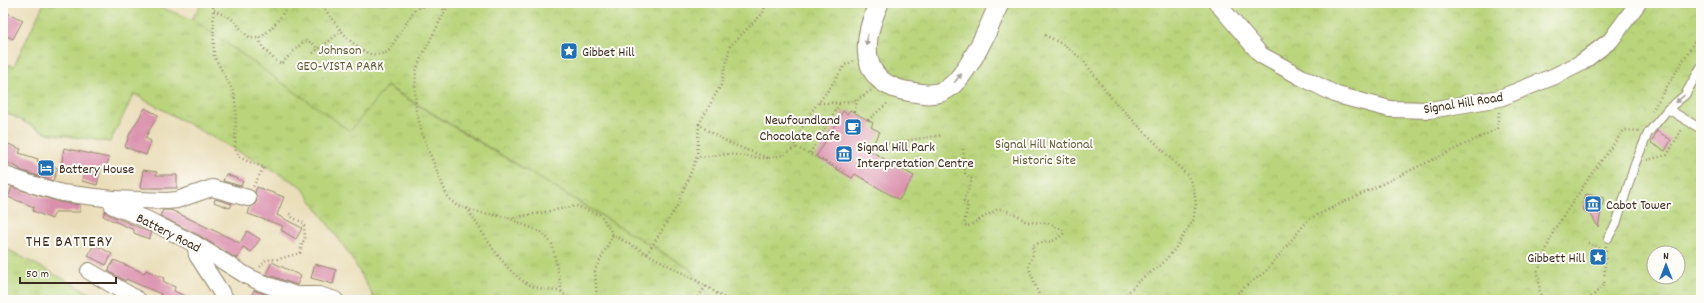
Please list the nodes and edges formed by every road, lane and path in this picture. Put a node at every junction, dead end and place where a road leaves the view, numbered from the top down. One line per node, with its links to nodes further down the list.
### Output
1 (213, 3): 13 (path)
2 (290, 3): 18 (path)
3 (320, 3): 16 (path)
4 (416, 3): 12 (path)
5 (438, 3): 14 (path)
6 (452, 3): 14 (path)
7 (766, 3): 34 (path)
8 (879, 3): 21 (street, one-way to 21)
9 (999, 3): 24 (street, one-way to 9)
10 (1217, 3): 25 (street, Signal Hill Road)
11 (1638, 3): 25 (street, Signal Hill Road)
12 (429, 4): 16 (path)
13 (213, 10): 18 (path); 47 (path)
14 (445, 11): 49 (path)
15 (1701, 30): 31 (path)
16 (342, 31): 19 (path)
17 (1045, 36): 70 (path)
18 (260, 38): 19 (path)
19 (318, 50): 20 (path)
20 (313, 54)
21 (870, 66): 23 (street); 27 (path)
22 (1701, 66): 29 (lane, one-way to 29)
23 (885, 82): 24 (street); 26 (path)
24 (903, 91): 32 (path)
25 (1500, 98): 71 (path)
26 (858, 99): 28 (path); 30 (path)
27 (818, 103): 28 (path); 39 (path)
28 (840, 103): 41 (path)
29 (1668, 109): 33 (lane); 44 (lane)
30 (854, 112)
31 (1649, 117)
32 (868, 120)
33 (1688, 120): 35 (lane); 44 (path)
34 (699, 124): 42 (path); 43 (path)
35 (1701, 129)
36 (1642, 131): 72 (path)
37 (943, 135): 38 (path)
38 (872, 146)
39 (796, 147): 41 (path); 43 (path)
40 (963, 149): 69 (path)
41 (810, 153): 45 (path)
42 (697, 157): 43 (path); 57 (path)
43 (769, 158)
44 (1635, 164): 53 (lane)
45 (844, 171)
46 (3, 174): 48 (street)
47 (248, 198): 48 (street)
48 (113, 199): 55 (street, Battery Road)
49 (467, 208): 51 (path); 61 (path)
50 (289, 213): 59 (path)
51 (504, 216): 52 (path); 61 (path)
52 (613, 235): 57 (path); 66 (path)
53 (1608, 238): 56 (path)
54 (1588, 243): 56 (path)
55 (195, 244): 59 (street, Battery Road); 63 (street)
56 (1604, 250): 73 (path)
57 (647, 254): 60 (path)
58 (90, 271): 62 (street)
59 (256, 280): 64 (street, Battery Road)
60 (706, 286): 67 (path); 68 (path)
61 (562, 292): 65 (path)
62 (138, 300)
63 (226, 300)
64 (335, 300)
65 (569, 300)
66 (597, 300)
67 (696, 300)
68 (727, 300)
69 (1041, 300)
70 (1121, 300)
71 (1228, 300)
72 (1547, 300)
73 (1588, 300)

